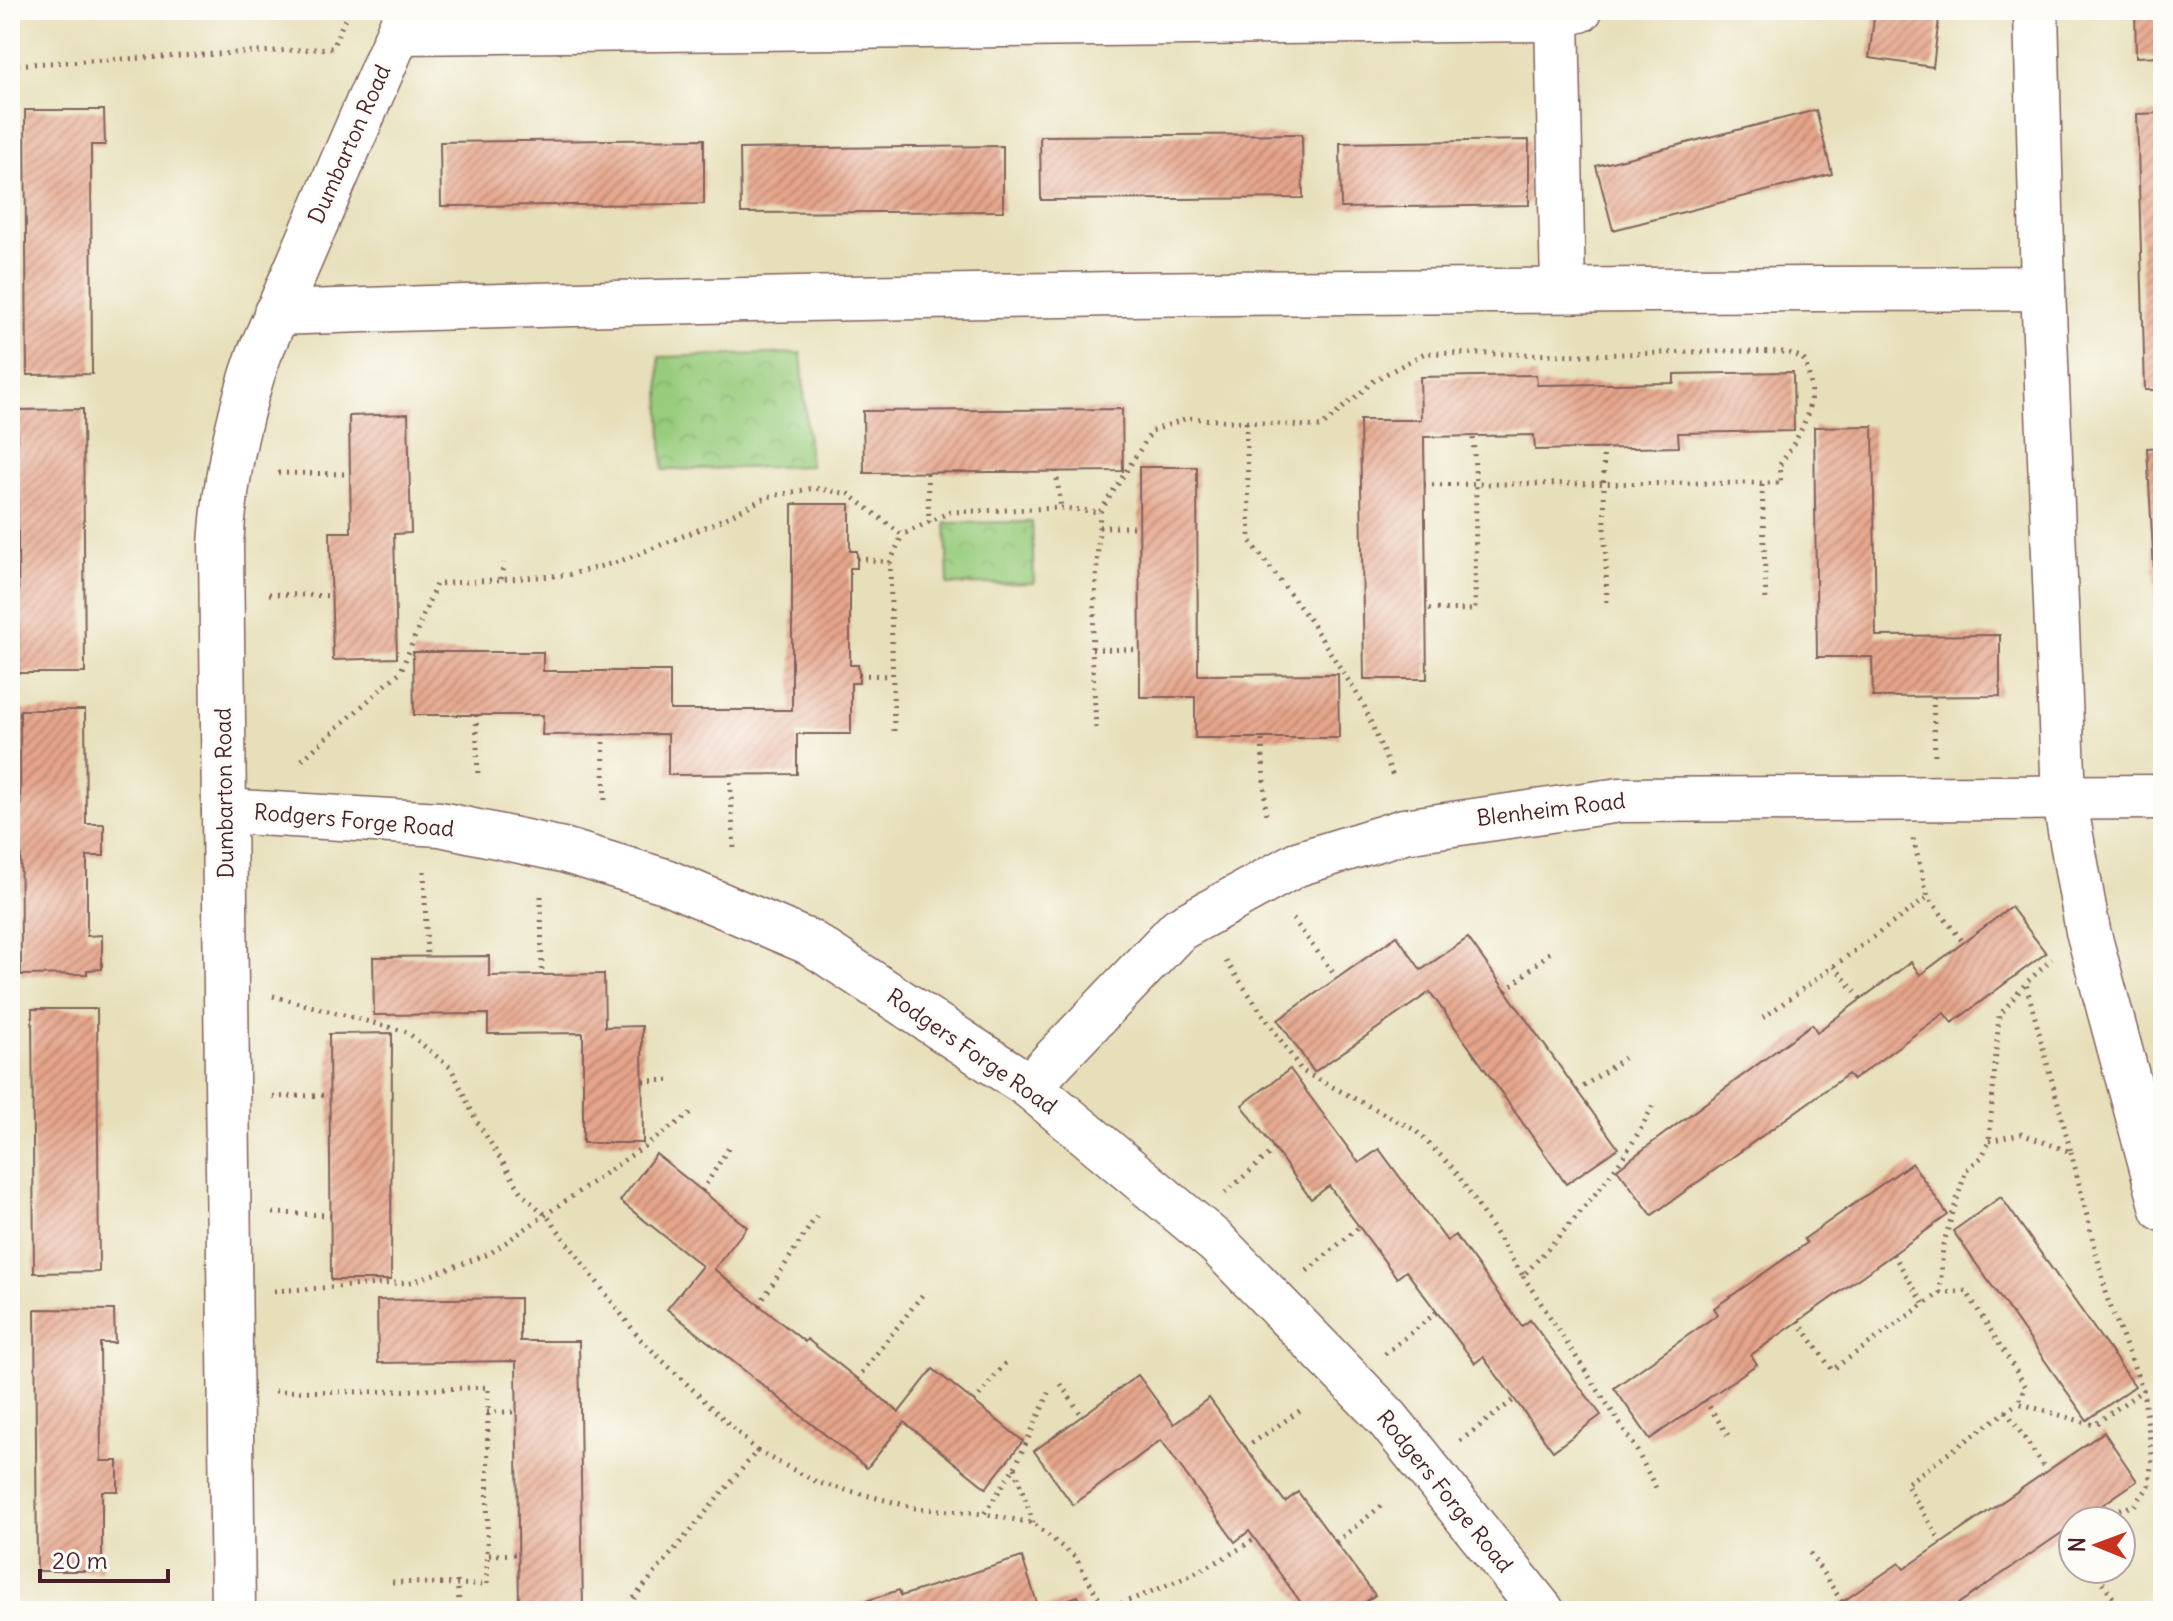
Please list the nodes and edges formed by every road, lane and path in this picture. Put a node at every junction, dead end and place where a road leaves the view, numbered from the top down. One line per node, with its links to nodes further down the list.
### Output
1 (349, 10): 6 (path)
2 (2036, 10): 7 (street)
3 (1568, 13): 4 (street); 8 (street)
4 (1235, 16): 5 (street)
5 (404, 21): 9 (street, Dumbarton Road)
6 (10, 65)
7 (2043, 288): 8 (street); 50 (street)
8 (1563, 290): 9 (street)
9 (276, 313): 54 (street, Dumbarton Road)
10 (1246, 422): 20 (path); 22 (path); 48 (path)
11 (1473, 436): 17 (path)
12 (1603, 448): 18 (path)
13 (1056, 471): 21 (path)
14 (278, 473): 16 (path)
15 (927, 473): 23 (path)
16 (350, 474)
17 (1476, 484): 18 (path); 19 (path); 35 (path)
18 (1606, 484): 20 (path); 34 (path)
19 (1424, 485)
20 (1762, 485): 33 (path)
21 (1061, 508): 22 (path); 23 (path)
22 (1100, 512): 24 (path)
23 (929, 522): 26 (path)
24 (1099, 527): 25 (path); 36 (path)
25 (1139, 527)
26 (902, 535): 29 (path); 30 (path)
27 (857, 558): 29 (path)
28 (504, 563): 30 (path)
29 (890, 563): 39 (path)
30 (501, 579): 46 (path)
31 (269, 594): 32 (path)
32 (331, 596)
33 (1766, 604)
34 (1607, 606)
35 (1426, 609)
36 (1092, 649): 37 (path); 42 (path)
37 (1140, 650)
38 (859, 675): 39 (path)
39 (891, 676): 43 (path)
40 (1933, 697): 52 (path)
41 (476, 715): 49 (path)
42 (1096, 728)
43 (894, 731)
44 (603, 734): 53 (path)
45 (1262, 740): 55 (path)
46 (302, 760)
47 (730, 774): 56 (path)
48 (1393, 776)
49 (478, 779)
50 (2064, 797): 51 (street, Blenheim Road); 52 (street, Blenheim Road); 89 (street)
51 (2163, 797)
52 (1925, 798): 59 (path); 77 (street, Blenheim Road)
53 (605, 804)
54 (224, 811): 77 (street, Rodgers Forge Road); 143 (street, Dumbarton Road)
55 (1266, 819)
56 (734, 850)
57 (424, 871): 64 (path)
58 (541, 896): 67 (path)
59 (1928, 897): 61 (path); 66 (path)
60 (1293, 919): 68 (path)
61 (1963, 942)
62 (1550, 952): 70 (path)
63 (2056, 955): 69 (path)
64 (427, 957)
65 (1226, 961): 97 (path)
66 (1834, 966): 72 (path); 73 (path)
67 (542, 975)
68 (1337, 978)
69 (2026, 983): 83 (path); 86 (path)
70 (1506, 991)
71 (273, 996): 93 (path)
72 (1861, 999)
73 (1763, 1018)
74 (1624, 1058): 78 (path)
75 (674, 1080): 76 (path)
76 (643, 1081)
77 (1029, 1086): 146 (street, Rodgers Forge Road)
78 (1577, 1091)
79 (329, 1095): 80 (path)
80 (273, 1097)
81 (1655, 1101): 97 (path)
82 (692, 1113): 93 (path)
83 (1989, 1141): 86 (path); 99 (path)
84 (731, 1144): 87 (path)
85 (1275, 1149): 88 (path)
86 (2071, 1152): 109 (path)
87 (702, 1191)
88 (1219, 1199)
89 (2163, 1209)
90 (819, 1212): 102 (path)
91 (273, 1213): 92 (path)
92 (331, 1215)
93 (547, 1216): 98 (path); 124 (path)
94 (1359, 1227): 96 (path)
95 (1893, 1254): 101 (path)
96 (1307, 1271)
97 (1523, 1276): 127 (path)
98 (274, 1291)
99 (1940, 1293): 101 (path); 115 (path)
100 (923, 1294): 107 (path)
101 (1924, 1304): 104 (path)
102 (759, 1305)
103 (1437, 1312): 105 (path)
104 (1798, 1321)
105 (1384, 1355)
106 (1007, 1361): 114 (path)
107 (857, 1379)
108 (1061, 1384): 120 (path)
109 (2143, 1390): 115 (path); 129 (path)
110 (274, 1391): 118 (path)
111 (1049, 1393): 125 (path)
112 (1515, 1399): 122 (path)
113 (1705, 1400): 121 (path)
114 (974, 1402)
115 (2018, 1403): 117 (path)
116 (1301, 1410): 123 (path)
117 (2006, 1411): 126 (path); 134 (path)
118 (487, 1412): 119 (path); 137 (path)
119 (516, 1412)
120 (1082, 1416)
121 (1731, 1440)
122 (1459, 1441)
123 (1245, 1448)
124 (757, 1451): 130 (path); 145 (path)
125 (1015, 1467): 130 (path); 131 (path)
126 (2047, 1471)
127 (1658, 1492)
128 (1385, 1503): 133 (path)
129 (2135, 1505)
130 (984, 1514): 131 (path)
131 (1033, 1523): 142 (path)
132 (1254, 1539): 142 (path)
133 (1336, 1542)
134 (1942, 1543)
135 (1810, 1553): 141 (path)
136 (518, 1554): 137 (path)
137 (489, 1555): 138 (path)
138 (457, 1581): 139 (path); 144 (path)
139 (392, 1582)
140 (2105, 1585): 147 (path)
141 (1842, 1602)
142 (1106, 1610)
143 (233, 1611)
144 (460, 1611)
145 (623, 1611)
146 (1542, 1611)
147 (2122, 1611)

